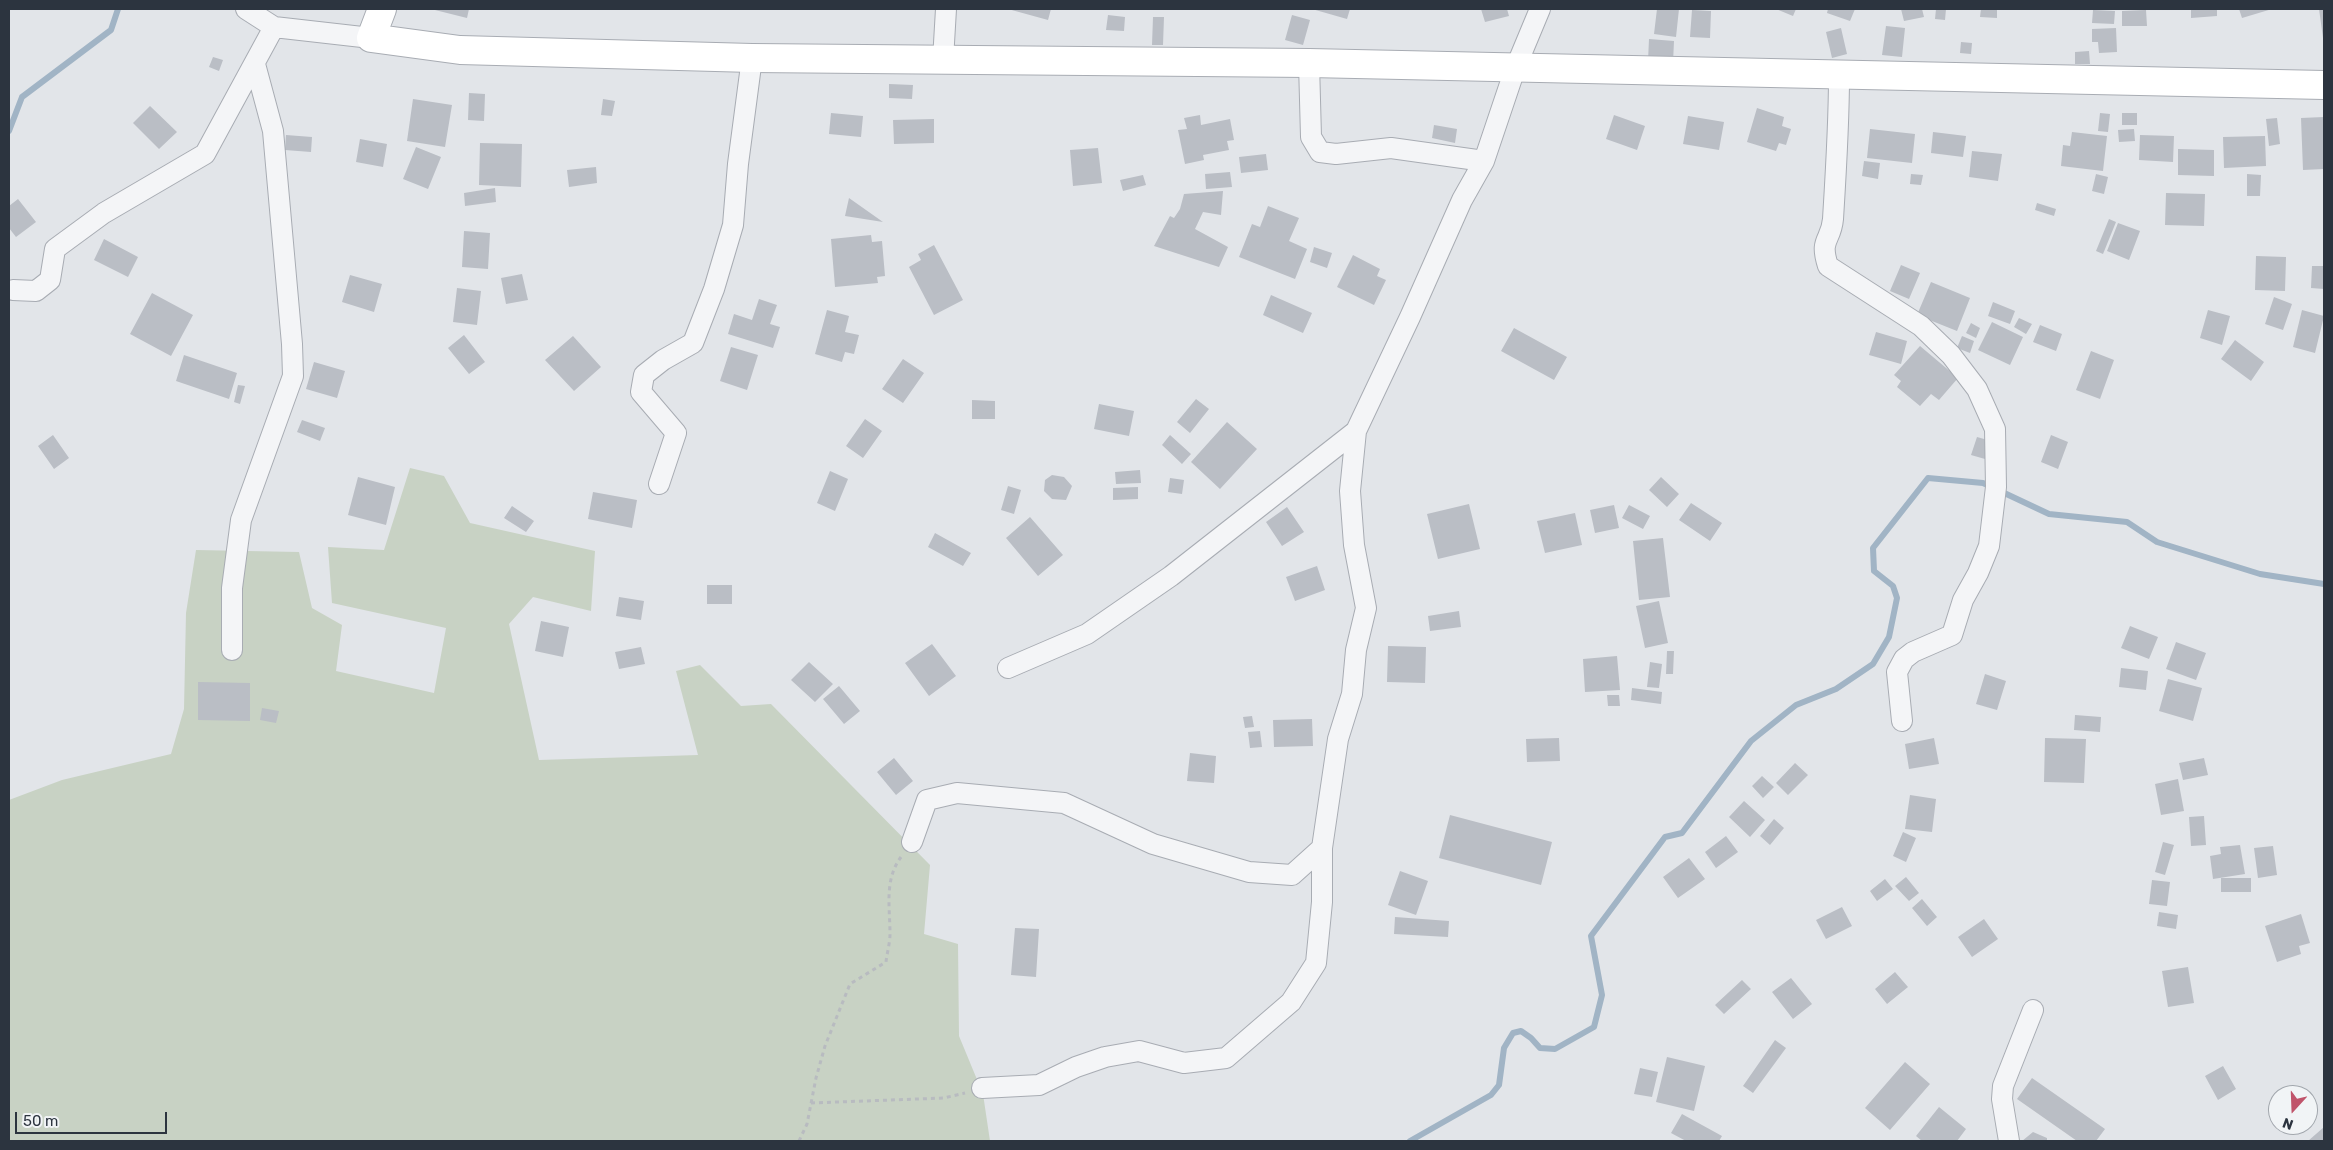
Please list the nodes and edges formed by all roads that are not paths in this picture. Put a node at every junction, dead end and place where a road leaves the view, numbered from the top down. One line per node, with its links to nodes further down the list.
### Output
1 (246, 9): 5 (street)
2 (382, 9): 6 (street)
3 (946, 9): 8 (street)
4 (1540, 9): 11 (street)
5 (274, 27): 6 (street); 10 (street)
6 (370, 38): 7 (street)
7 (752, 58): 8 (street); 17 (street)
8 (943, 60): 9 (street)
9 (1309, 63): 11 (street); 14 (street)
10 (255, 64): 15 (street); 18 (street)
11 (1515, 68): 12 (street); 14 (street)
12 (1839, 76): 13 (street); 20 (street)
13 (2324, 85)
14 (1484, 161): 16 (street)
15 (12, 290)
16 (1356, 431): 19 (street); 22 (street)
17 (659, 484)
18 (232, 650)
19 (1008, 668)
20 (1902, 721)
21 (912, 842): 22 (street)
22 (1322, 848): 24 (street)
23 (2032, 1010): 25 (street)
24 (982, 1088)
25 (2009, 1141)

